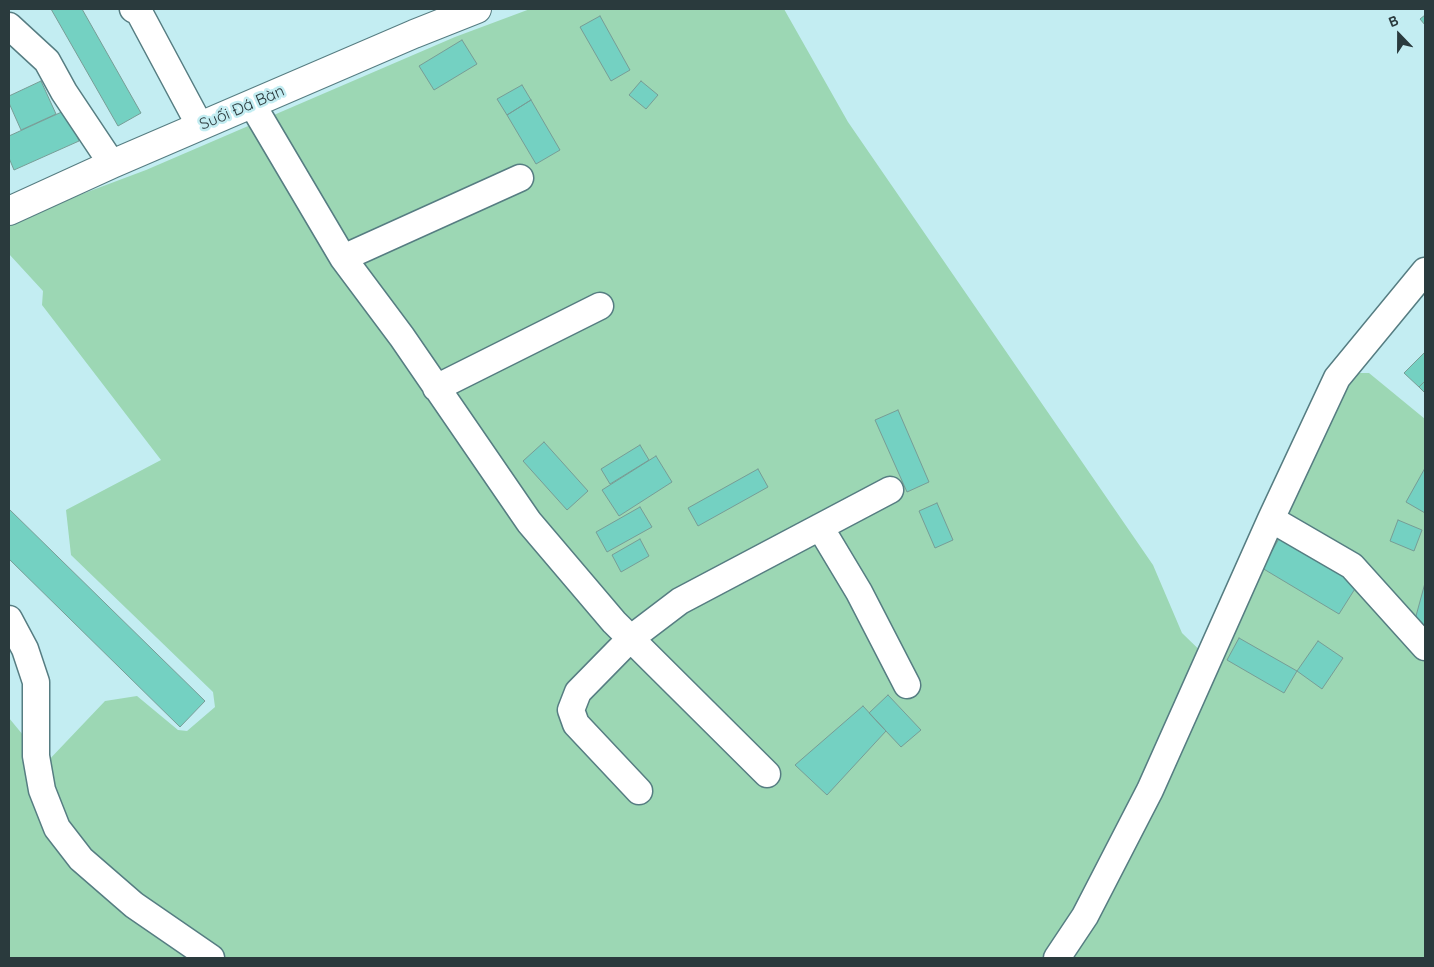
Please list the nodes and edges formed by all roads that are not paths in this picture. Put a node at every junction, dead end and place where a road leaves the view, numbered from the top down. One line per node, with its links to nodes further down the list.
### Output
1 (478, 9): 4 (street, Suối Đá Bàn)
2 (139, 10): 5 (street)
3 (9, 26): 6 (street)
4 (252, 104): 5 (street, Suối Đá Bàn); 9 (street)
5 (200, 126): 6 (street, Suối Đá Bàn)
6 (112, 164): 8 (street, Suối Đá Bàn)
7 (520, 178): 9 (street)
8 (9, 211)
9 (343, 258): 12 (street)
10 (1425, 271): 14 (street)
11 (600, 306): 12 (street)
12 (436, 388): 17 (street)
13 (890, 490): 15 (street)
14 (1271, 519): 18 (street); 23 (street)
15 (820, 527): 17 (street); 19 (street)
16 (9, 619): 22 (street)
17 (630, 639): 20 (street); 21 (street)
18 (1425, 647)
19 (907, 685)
20 (767, 774)
21 (640, 791)
22 (211, 958)
23 (1057, 958)

